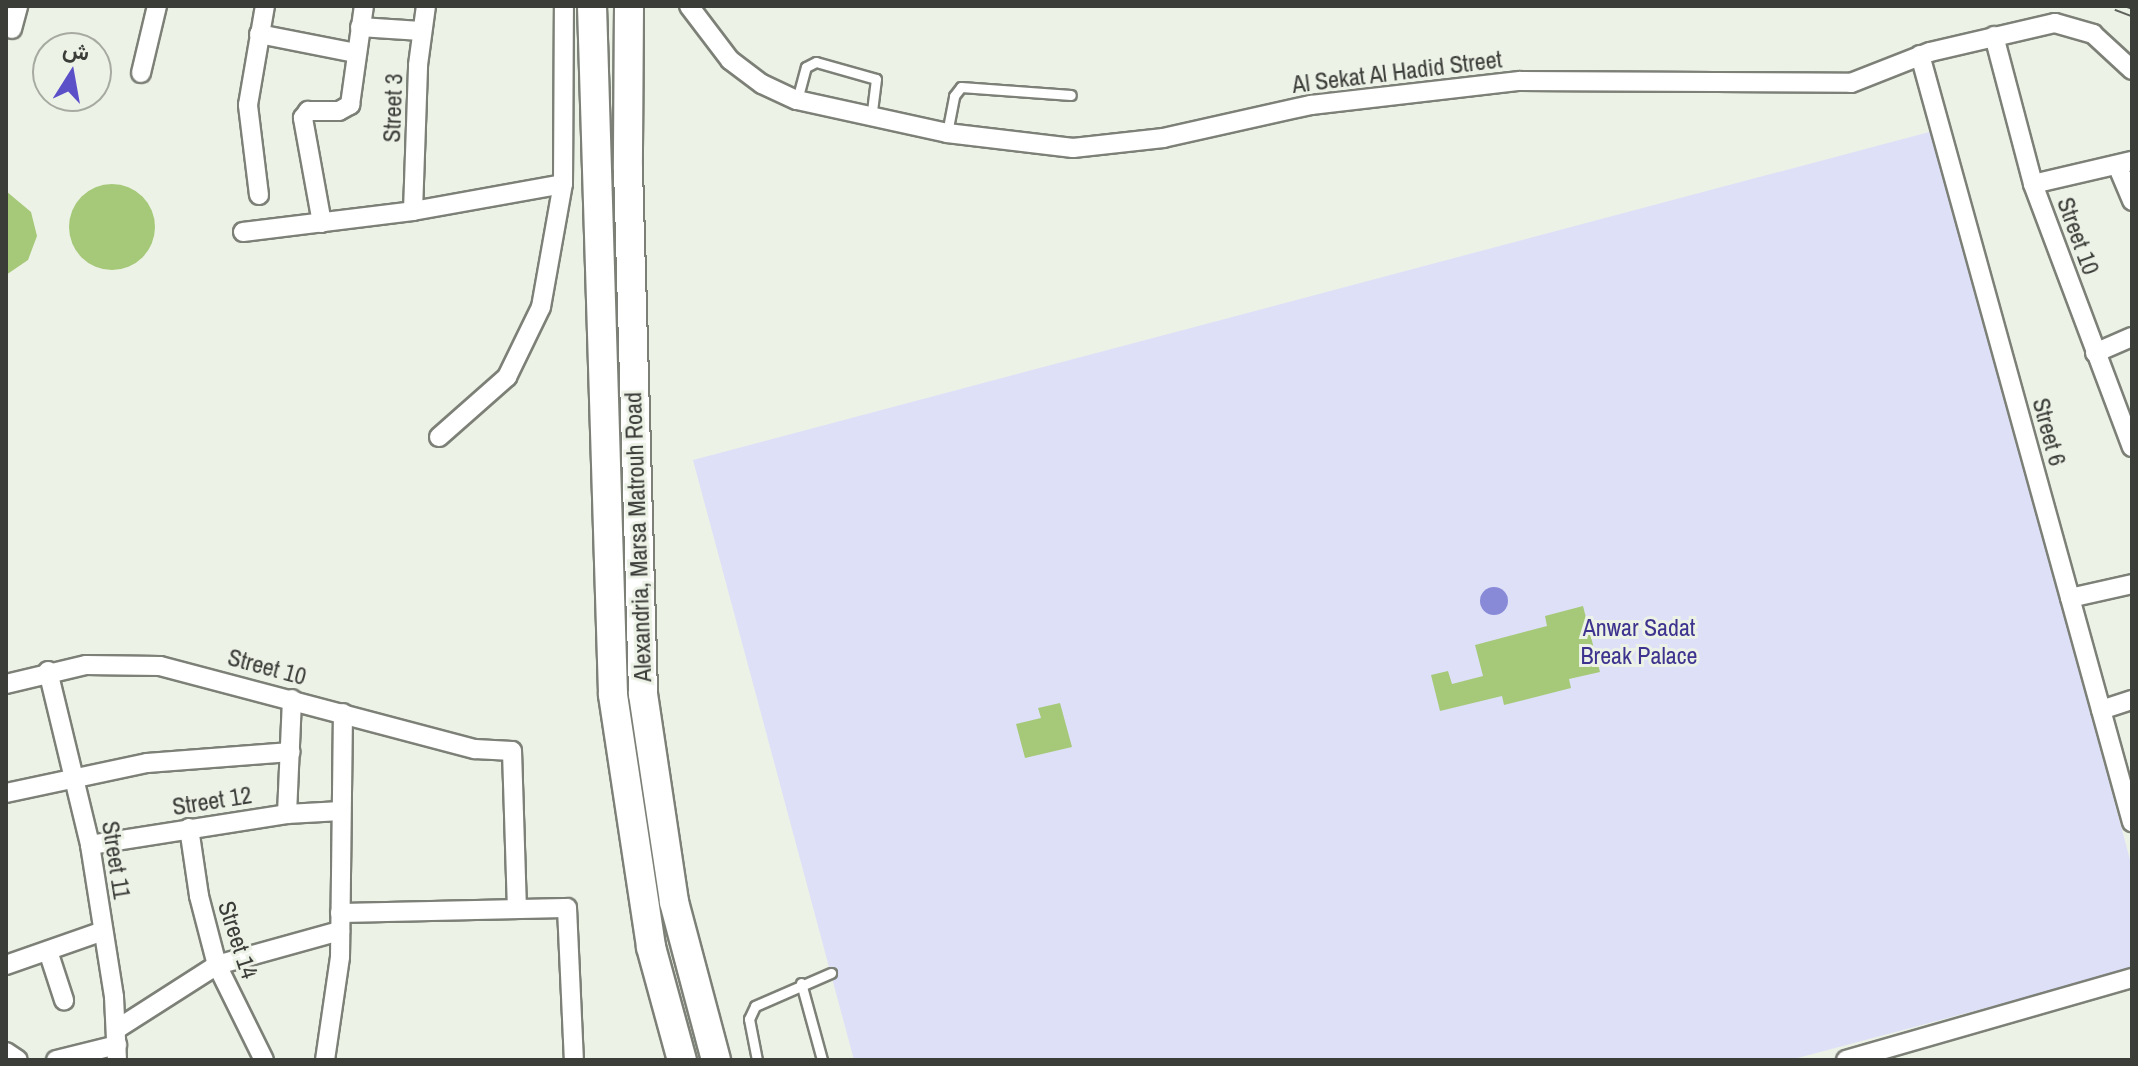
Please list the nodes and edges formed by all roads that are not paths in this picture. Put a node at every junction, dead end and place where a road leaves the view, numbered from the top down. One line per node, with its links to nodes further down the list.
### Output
1 (18, 6): 11 (street)
2 (157, 6): 18 (street)
3 (265, 6): 13 (street)
4 (364, 6): 10 (street)
5 (426, 6): 12 (street, Street 3)
6 (564, 6): 24 (street)
7 (592, 6): 69 (main road, Alexandria, Marsa Matrouh Road)
8 (629, 6): 70 (main road, Alexandria, Marsa Matrouh Road)
9 (689, 6): 20 (street, Al Sekat Al Hadid Street)
10 (360, 27): 12 (street); 15 (street)
11 (12, 29)
12 (421, 31): 28 (street, Street 3)
13 (259, 34): 15 (street); 26 (street)
14 (1994, 36): 16 (street, Al Sekat Al Hadid Street); 17 (street, Al Sekat Al Hadid Street); 25 (street, Street 10)
15 (356, 53): 29 (street)
16 (1920, 55): 22 (street, Al Sekat Al Hadid Street); 36 (street, Street 6)
17 (2132, 70)
18 (141, 73)
19 (1071, 95): 22 (lane)
20 (797, 100): 21 (street, Al Sekat Al Hadid Street); 21 (lane)
21 (871, 119): 22 (street, Al Sekat Al Hadid Street)
22 (947, 133)
23 (2125, 163): 25 (street); 27 (street)
24 (563, 184): 28 (street); 33 (street)
25 (2033, 184): 32 (street, Street 10)
26 (259, 195)
27 (2132, 201)
28 (413, 211): 29 (street)
29 (322, 223): 30 (street)
30 (243, 232)
31 (2132, 337): 32 (street)
32 (2095, 353): 34 (street, Street 10)
33 (439, 437)
34 (2132, 447)
35 (2132, 584): 36 (street)
36 (2070, 598): 41 (street, Street 6)
37 (48, 671): 38 (street, Street 10); 39 (street, Street 10); 44 (street, Street 11)
38 (6, 684)
39 (292, 699): 42 (street, Street 10); 43 (street)
40 (2132, 700): 41 (street)
41 (2101, 710): 45 (street, Street 6)
42 (343, 713): 47 (street); 52 (street, Street 10)
43 (291, 752): 44 (street); 48 (street)
44 (77, 775): 46 (street); 51 (street, Street 11)
45 (2127, 786): 49 (street, Street 6)
46 (6, 793)
47 (341, 811): 48 (street, Street 12); 53 (street)
48 (287, 814): 50 (street, Street 12)
49 (2132, 822)
50 (189, 828): 51 (street, Street 12); 57 (street, Street 14)
51 (90, 845): 54 (street, Street 11)
52 (517, 909): 53 (street); 68 (street)
53 (340, 922): 57 (street); 67 (street)
54 (103, 931): 55 (street); 62 (street, Street 11)
55 (48, 951): 56 (street); 61 (street)
56 (6, 965)
57 (217, 965): 62 (street); 66 (street, Street 14)
58 (831, 973): 60 (lane)
59 (2132, 978): 73 (street)
60 (801, 983): 71 (lane); 72 (lane)
61 (64, 1000)
62 (117, 1045): 65 (street)
63 (6, 1052): 64 (street)
64 (18, 1060)
65 (56, 1060)
66 (264, 1060)
67 (325, 1060)
68 (574, 1060)
69 (682, 1060)
70 (716, 1060)
71 (757, 1060)
72 (822, 1060)
73 (1846, 1060)

